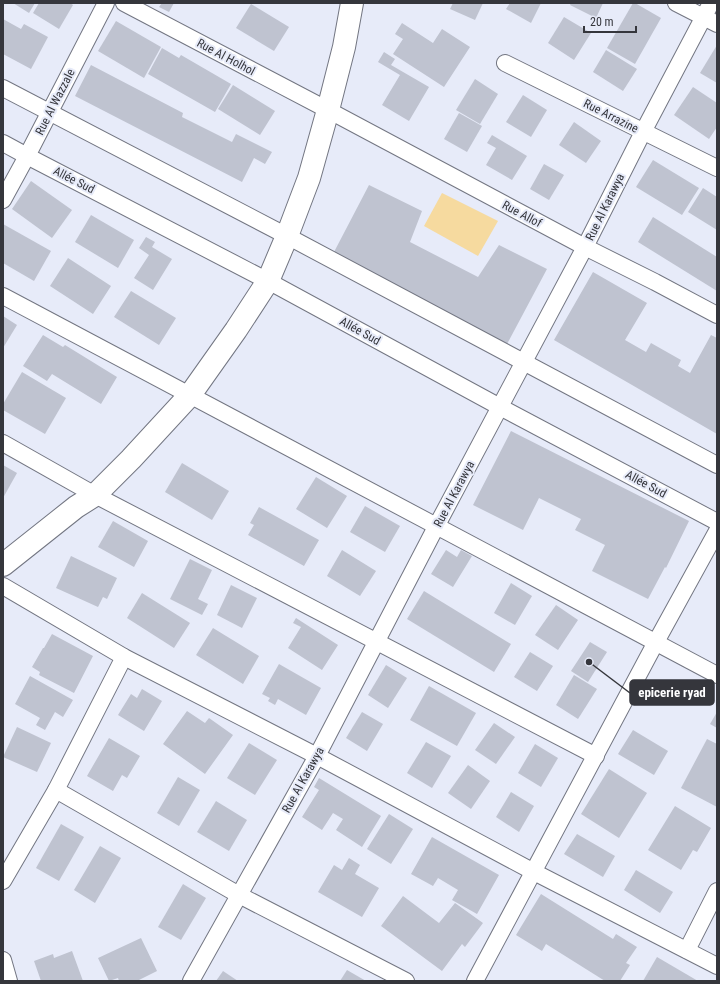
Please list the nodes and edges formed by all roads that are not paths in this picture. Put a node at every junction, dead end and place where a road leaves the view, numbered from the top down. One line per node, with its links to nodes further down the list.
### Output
1 (106, 3): 11 (street, Rue Al Wazzale)
2 (124, 3): 10 (street, Rue Al Holhol)
3 (352, 3): 10 (street)
4 (676, 3): 6 (street)
5 (711, 3): 6 (street, Rue Al Karawya)
6 (703, 17): 7 (street); 12 (street, Rue Al Karawya)
7 (717, 24)
8 (504, 63): 12 (street, Rue Arrazine)
9 (3, 88): 11 (street)
10 (328, 110): 17 (street); 18 (street, Rue Allof)
11 (49, 113): 14 (street, Rue Al Wazzale); 17 (street)
12 (643, 132): 15 (street, Rue Arrazine); 18 (street, Rue Al Karawya)
13 (3, 143): 14 (street, Allée Sud)
14 (27, 156): 16 (street, Rue Al Wazzale); 19 (street, Allée Sud)
15 (717, 168)
16 (3, 200)
17 (287, 236): 19 (street); 22 (street)
18 (585, 247): 21 (street, Rue Allof); 22 (street, Rue Al Karawya)
19 (268, 281): 23 (street); 24 (street, Allée Sud)
20 (3, 296): 23 (street)
21 (717, 315)
22 (524, 362): 24 (street, Rue Al Karawya); 26 (street)
23 (190, 395): 27 (street); 29 (street)
24 (500, 407): 28 (street, Allée Sud); 29 (street, Rue Al Karawya)
25 (3, 443): 27 (street)
26 (717, 465)
27 (95, 495): 31 (street); 33 (street)
28 (717, 522)
29 (437, 525): 33 (street, Rue Al Karawya); 34 (street)
30 (717, 531): 34 (street)
31 (3, 566)
32 (3, 586): 35 (street)
33 (376, 641): 37 (street, Rue Al Karawya); 38 (street)
34 (656, 642): 36 (street); 38 (street)
35 (124, 656): 37 (street); 39 (street)
36 (717, 675)
37 (317, 756): 40 (street); 43 (street, Rue Al Karawya)
38 (596, 756): 40 (street)
39 (56, 790): 41 (street); 43 (street)
40 (534, 872): 44 (street); 50 (street)
41 (3, 881)
42 (717, 891): 44 (street)
43 (239, 895): 48 (street, Rue Al Karawya); 49 (street)
44 (687, 950): 46 (street)
45 (3, 960): 47 (street)
46 (717, 966)
47 (9, 981)
48 (191, 981)
49 (406, 981)
50 (475, 981)

